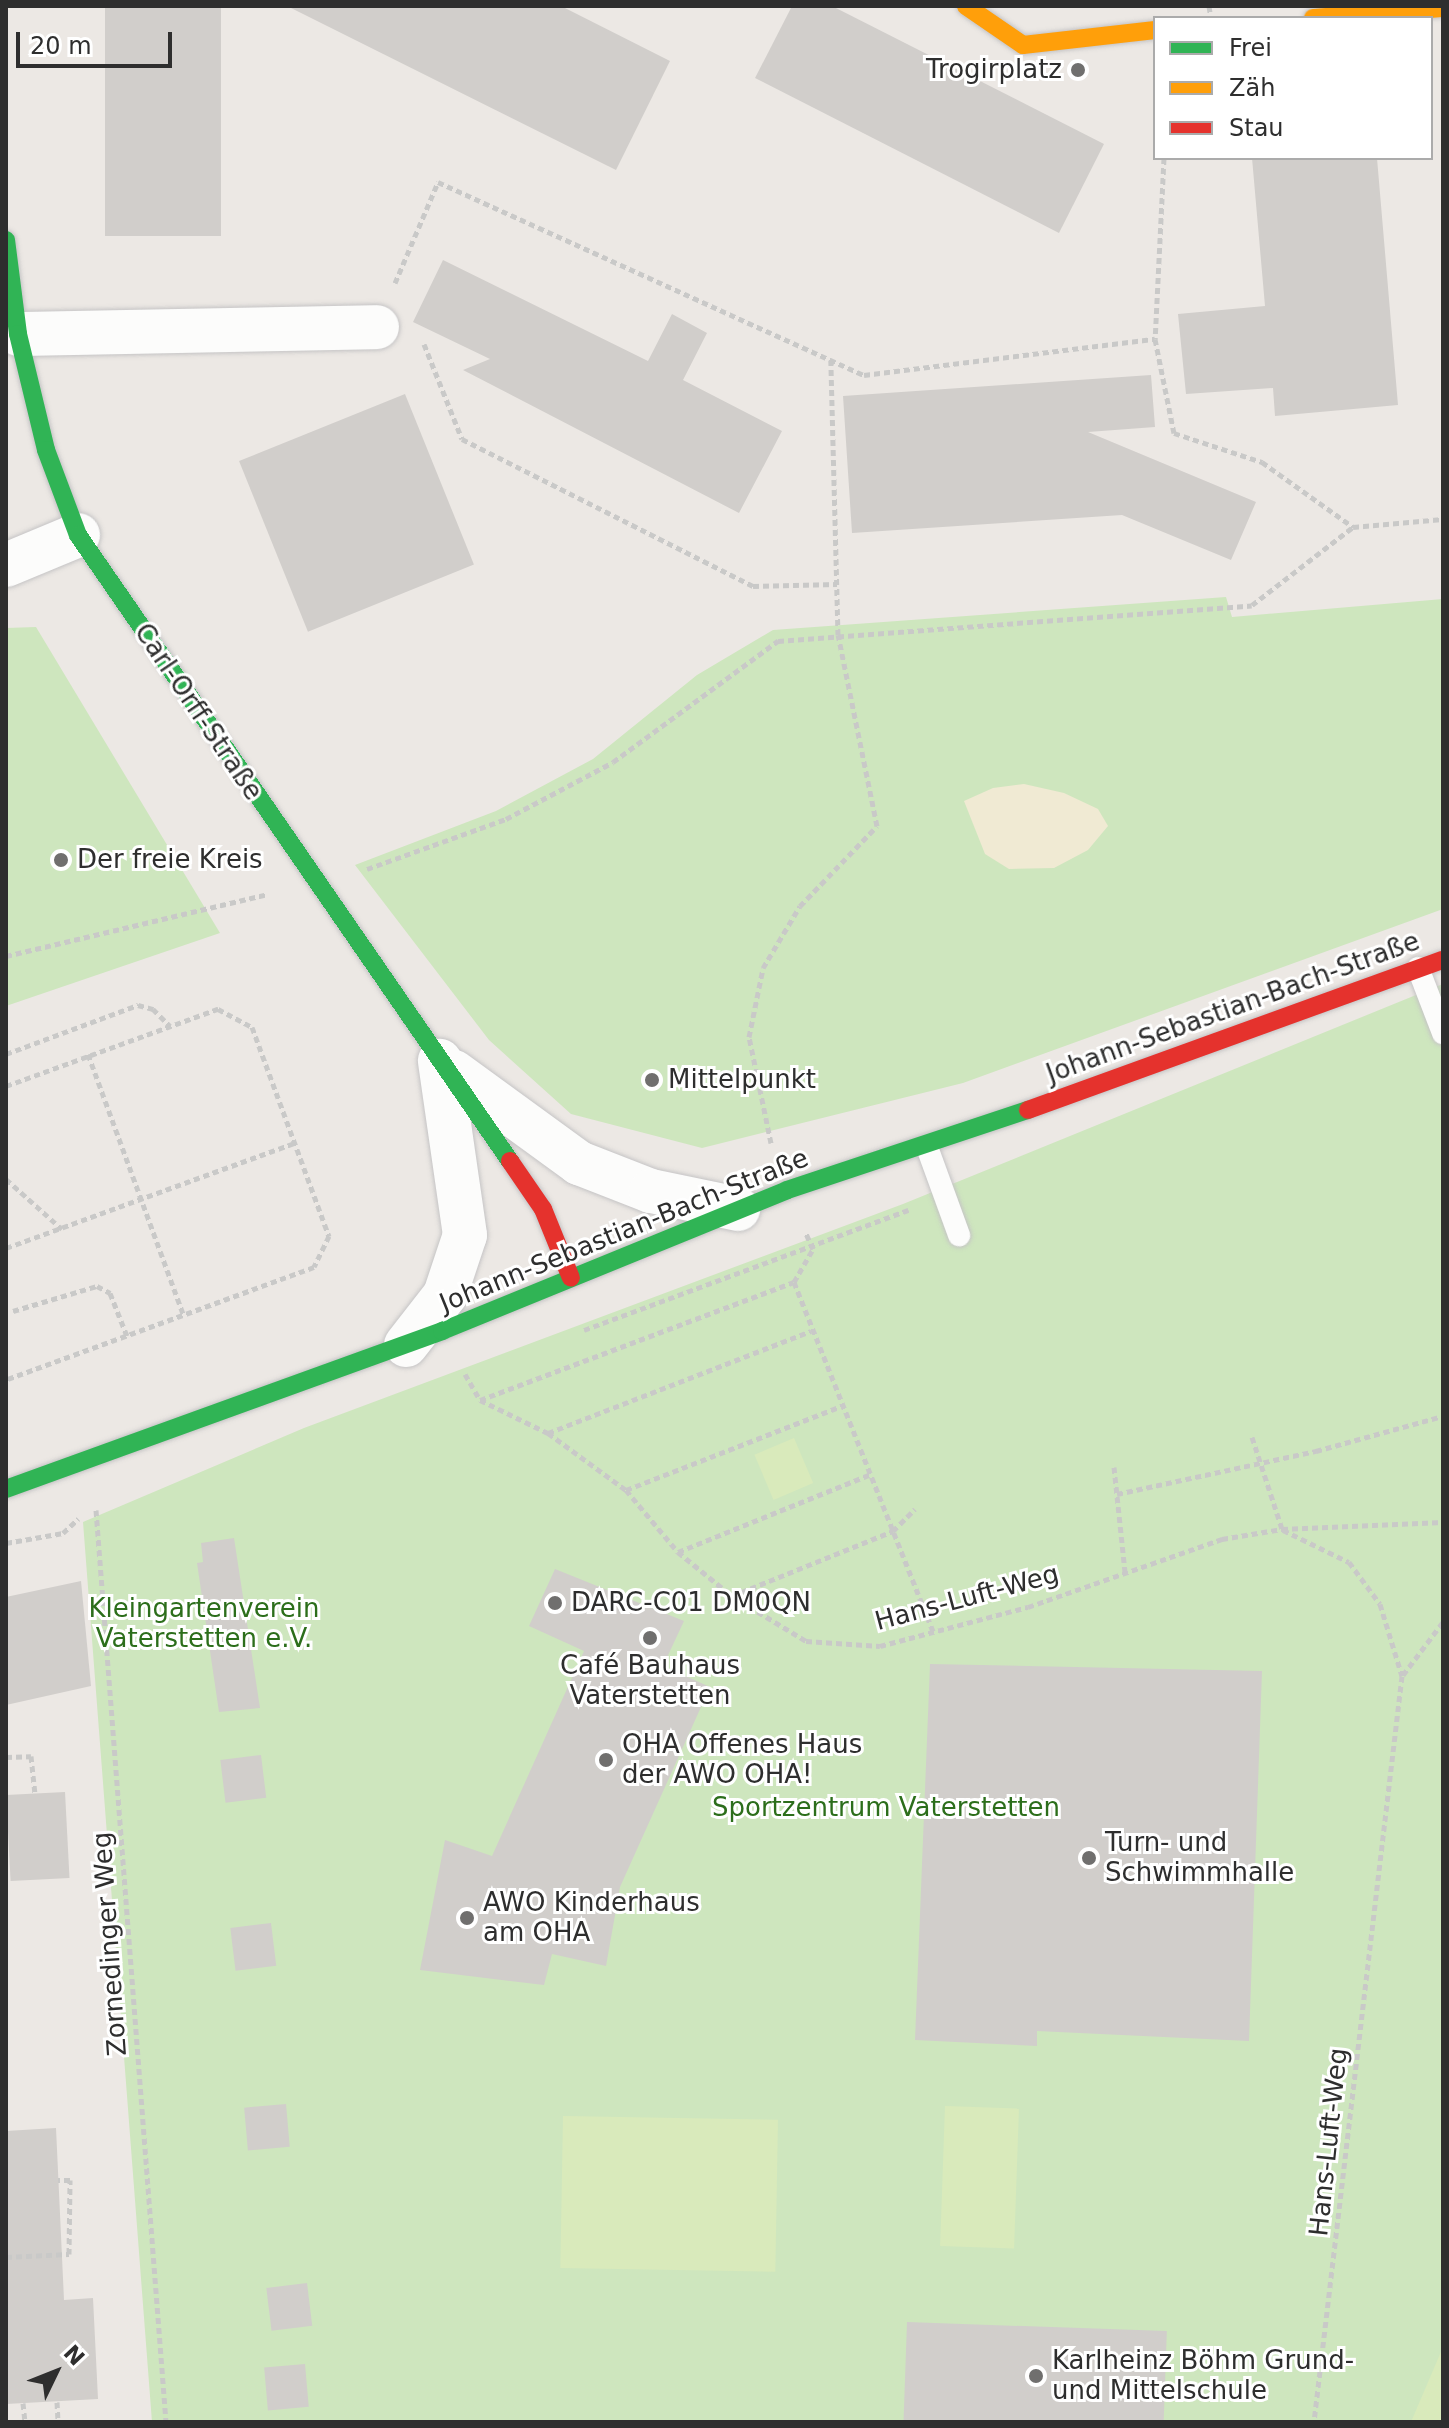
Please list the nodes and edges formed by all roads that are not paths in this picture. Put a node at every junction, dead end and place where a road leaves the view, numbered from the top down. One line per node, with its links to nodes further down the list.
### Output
1 (966, 6): 4 (street)
2 (1443, 8): 3 (street)
3 (1339, 16)
4 (1153, 30)
5 (6, 240): 7 (street, Carl-Orff-Straße)
6 (377, 327): 7 (street)
7 (18, 334): 8 (street, Carl-Orff-Straße)
8 (78, 535): 9 (street); 13 (street, Carl-Orff-Straße)
9 (6, 565)
10 (1443, 960): 11 (street, Johann-Sebastian-Bach-Straße)
11 (1418, 968): 12 (lane); 14 (street, Johann-Sebastian-Bach-Straße)
12 (1443, 1033)
13 (440, 1061): 15 (street, Carl-Orff-Straße); 17 (street, Carl-Orff-Straße); 18 (street, Carl-Orff-Straße)
14 (927, 1147): 15 (street, Johann-Sebastian-Bach-Straße); 16 (lane)
15 (738, 1209): 17 (street, Johann-Sebastian-Bach-Straße)
16 (959, 1235)
17 (571, 1278): 18 (street, Johann-Sebastian-Bach-Straße)
18 (424, 1338): 19 (street, Johann-Sebastian-Bach-Straße)
19 (6, 1489)

